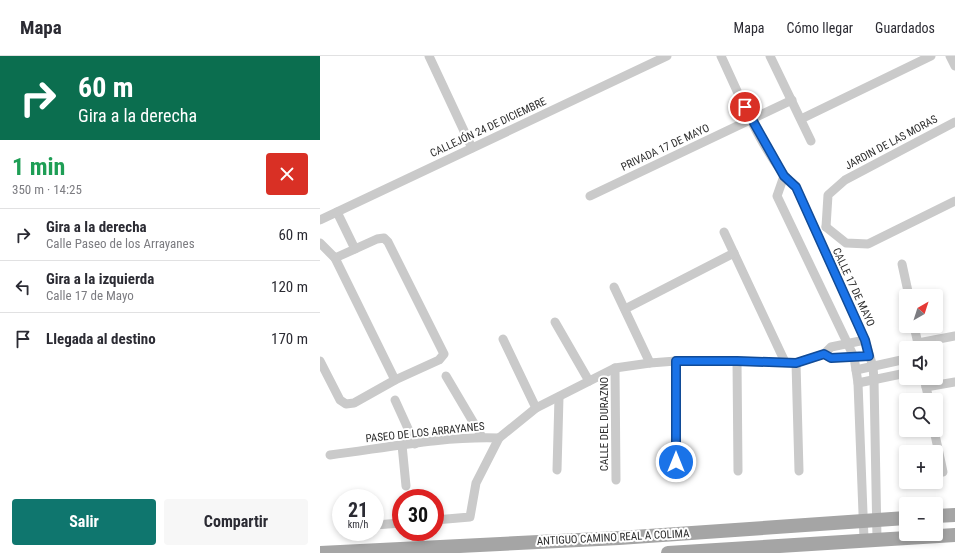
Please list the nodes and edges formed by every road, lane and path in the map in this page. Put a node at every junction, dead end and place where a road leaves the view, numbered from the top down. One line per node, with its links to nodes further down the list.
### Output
1 (429, 56): 13 (street)
2 (666, 56): 13 (street, CALLEJÓN 24 DE DICIEMBRE)
3 (721, 56): 10 (street, CALLE 17 DE MAYO)
4 (770, 56): 8 (street)
5 (931, 56): 9 (street)
6 (950, 56): 7 (street)
7 (955, 66)
8 (792, 100): 9 (street); 10 (street, PRIVADA 17 DE MAYO)
9 (801, 119): 12 (street)
10 (751, 120): 14 (street, CALLE 17 DE MAYO); 15 (street, PRIVADA 17 DE MAYO)
11 (955, 122): 19 (street, JARDIN DE LAS MORAS)
12 (811, 141)
13 (472, 148): 17 (street, CALLEJÓN 24 DE DICIEMBRE)
14 (784, 176): 21 (street, CALLE 17 DE MAYO); 35 (street, CALLE 17 DE MAYO)
15 (590, 196)
16 (955, 201): 19 (street)
17 (337, 212): 18 (street, CALLEJÓN 24 DE DICIEMBRE); 23 (street)
18 (320, 220)
19 (826, 227): 21 (street)
20 (724, 232): 24 (street)
21 (816, 233): 33 (street, CALLE 17 DE MAYO)
22 (320, 243): 25 (street)
23 (355, 250): 25 (street); 51 (street)
24 (734, 253): 29 (street); 43 (street)
25 (335, 258): 51 (street)
26 (902, 264): 28 (street)
27 (614, 287): 29 (street)
28 (907, 289)
29 (625, 308): 44 (street)
30 (555, 322): 53 (street)
31 (955, 336): 34 (street)
32 (503, 339): 59 (street)
33 (865, 340): 35 (street); 37 (street, CALLE 17 DE MAYO)
34 (934, 341)
35 (847, 343): 36 (street); 38 (street, CALLE 17 DE MAYO)
36 (824, 354): 38 (street); 45 (street)
37 (869, 356): 38 (street); 46 (street, CALLE 17 DE MAYO)
38 (854, 358): 48 (street, CALLE 17 DE MAYO)
39 (320, 361): 51 (street)
40 (676, 361): 41 (street); 44 (street); 68 (street)
41 (737, 361): 43 (street); 66 (street)
42 (899, 361): 46 (street)
43 (785, 362): 45 (street)
44 (650, 363): 47 (street)
45 (796, 363): 67 (street)
46 (873, 367): 48 (street); 52 (street, CALLE 17 DE MAYO)
47 (616, 368): 53 (street); 69 (street, CALLE DEL DURAZNO)
48 (856, 370): 56 (street, CALLE 17 DE MAYO)
49 (899, 375): 52 (street)
50 (446, 376): 60 (street)
51 (395, 380)
52 (874, 380): 56 (street); 75 (street, CALLE 17 DE MAYO)
53 (589, 381): 57 (street)
54 (943, 382): 55 (street)
55 (955, 382)
56 (858, 383): 75 (street, CALLE 17 DE MAYO)
57 (559, 397): 59 (street); 65 (street)
58 (395, 400): 62 (street)
59 (536, 408): 61 (street)
60 (482, 438): 61 (street, PASEO DE LOS ARRAYANES); 62 (street, PASEO DE LOS ARRAYANES)
61 (499, 438): 73 (street, PASEO DE LOS ARRAYANES)
62 (415, 444): 63 (street, PASEO DE LOS ARRAYANES)
63 (402, 445): 64 (street, PASEO DE LOS ARRAYANES); 70 (street)
64 (330, 455)
65 (557, 470)
66 (738, 471)
67 (798, 471)
68 (676, 477)
69 (616, 480)
70 (406, 486)
71 (955, 514): 72 (main road)
72 (943, 515)
73 (444, 519)
74 (899, 519): 75 (main road, ANTIGUO CAMINO REAL A COLIMA)
75 (870, 521): 77 (street, CALLE 17 DE MAYO); 77 (street, CALLE 17 DE MAYO); 78 (main road, ANTIGUO CAMINO REAL A COLIMA)
76 (955, 534): 77 (main road, ANTIGUO CAMINO REAL A COLIMA)
77 (871, 539): 79 (main road, ANTIGUO CAMINO REAL A COLIMA)
78 (320, 553)
79 (668, 553)

